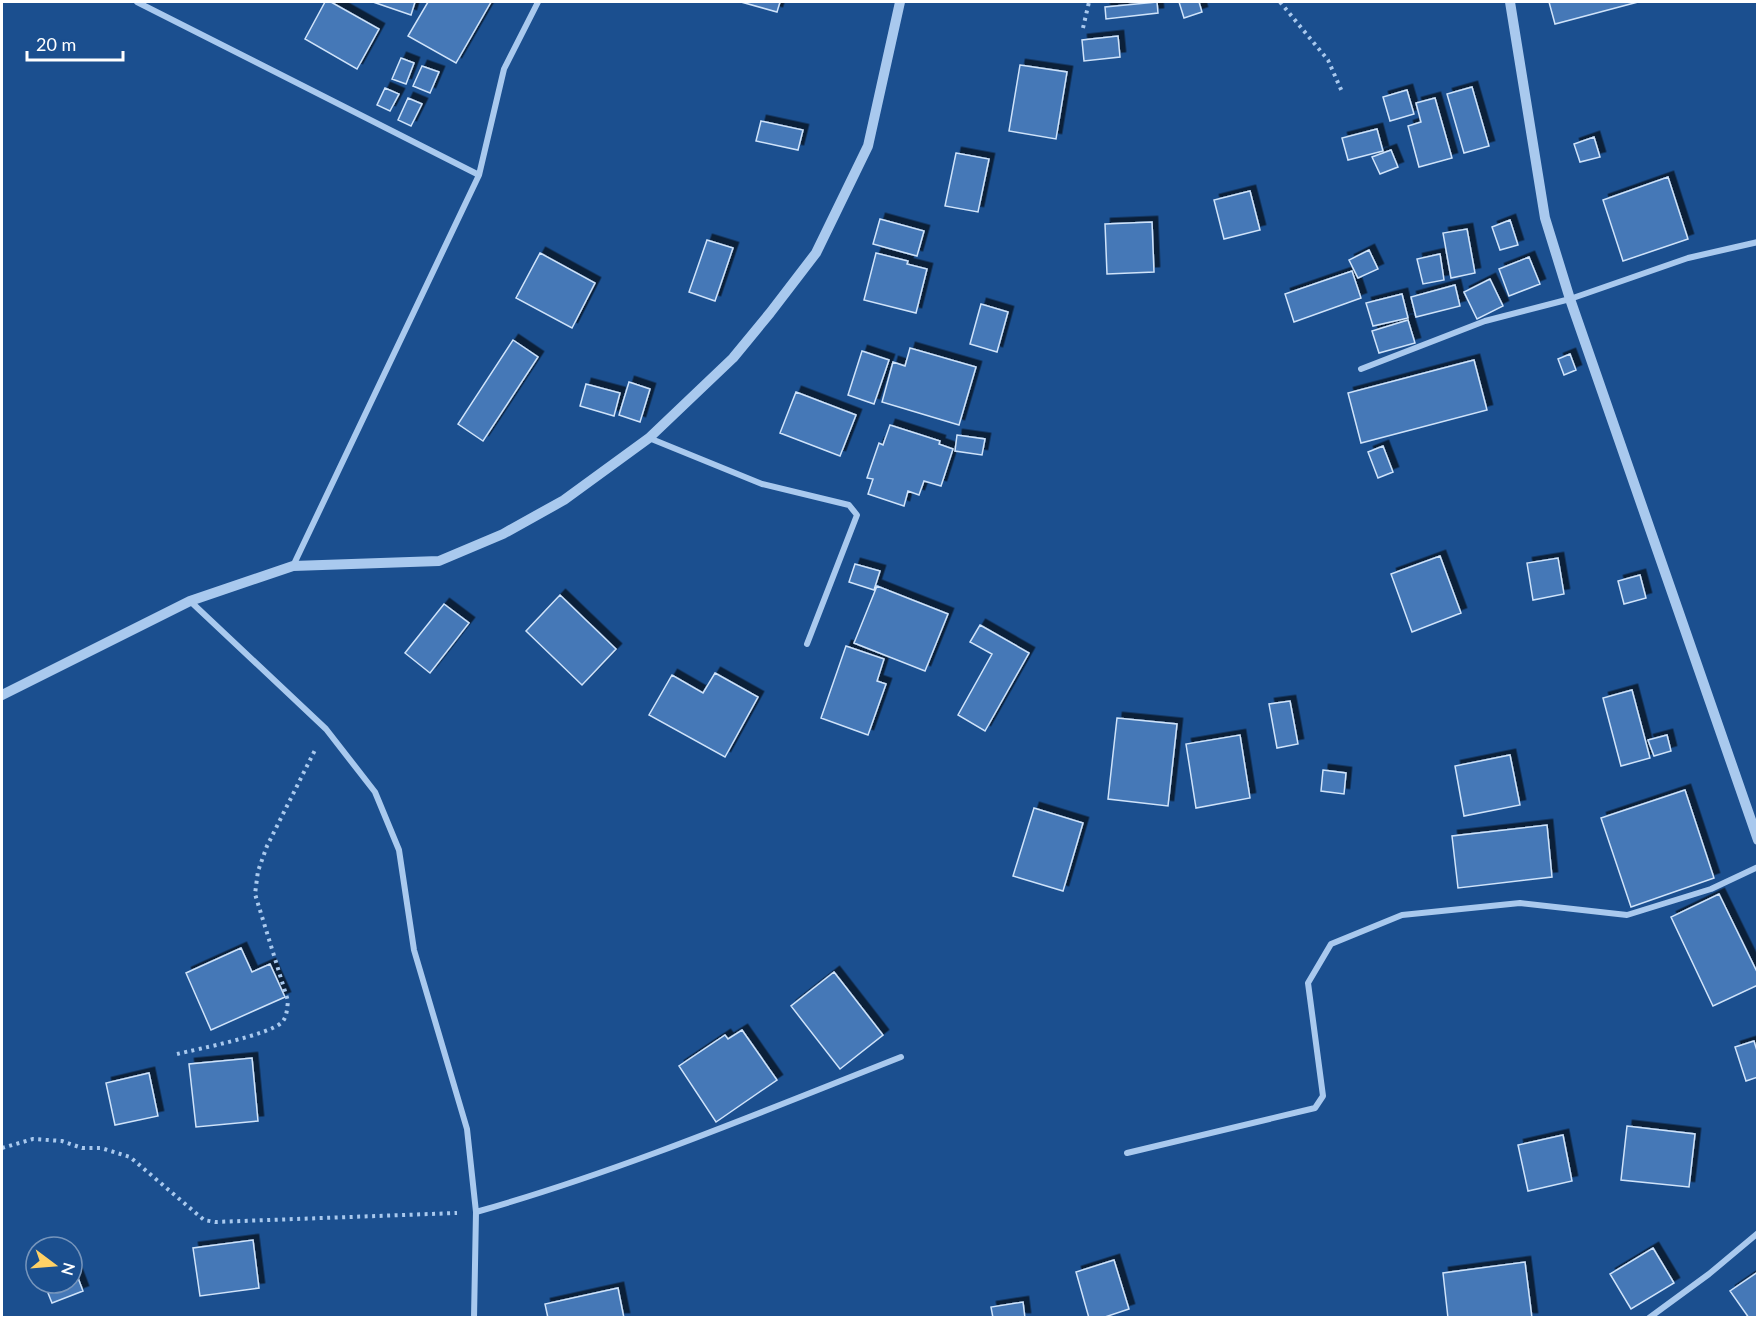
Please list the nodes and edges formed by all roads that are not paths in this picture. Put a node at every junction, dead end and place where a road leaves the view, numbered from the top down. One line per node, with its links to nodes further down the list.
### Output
1 (137, 2): 5 (street)
2 (538, 2): 5 (street)
3 (900, 2): 9 (street)
4 (1510, 2): 7 (street)
5 (479, 175): 10 (street)
6 (1758, 242): 7 (street)
7 (1570, 299): 8 (street); 14 (street)
8 (1361, 369)
9 (649, 438): 10 (street); 12 (street)
10 (292, 566): 11 (street)
11 (190, 601): 13 (street); 18 (street)
12 (807, 644)
13 (2, 695)
14 (1758, 840)
15 (1758, 867): 17 (street)
16 (901, 1057): 18 (street)
17 (1127, 1153)
18 (476, 1212): 20 (street)
19 (1758, 1233): 21 (street)
20 (474, 1317)
21 (1649, 1317)

